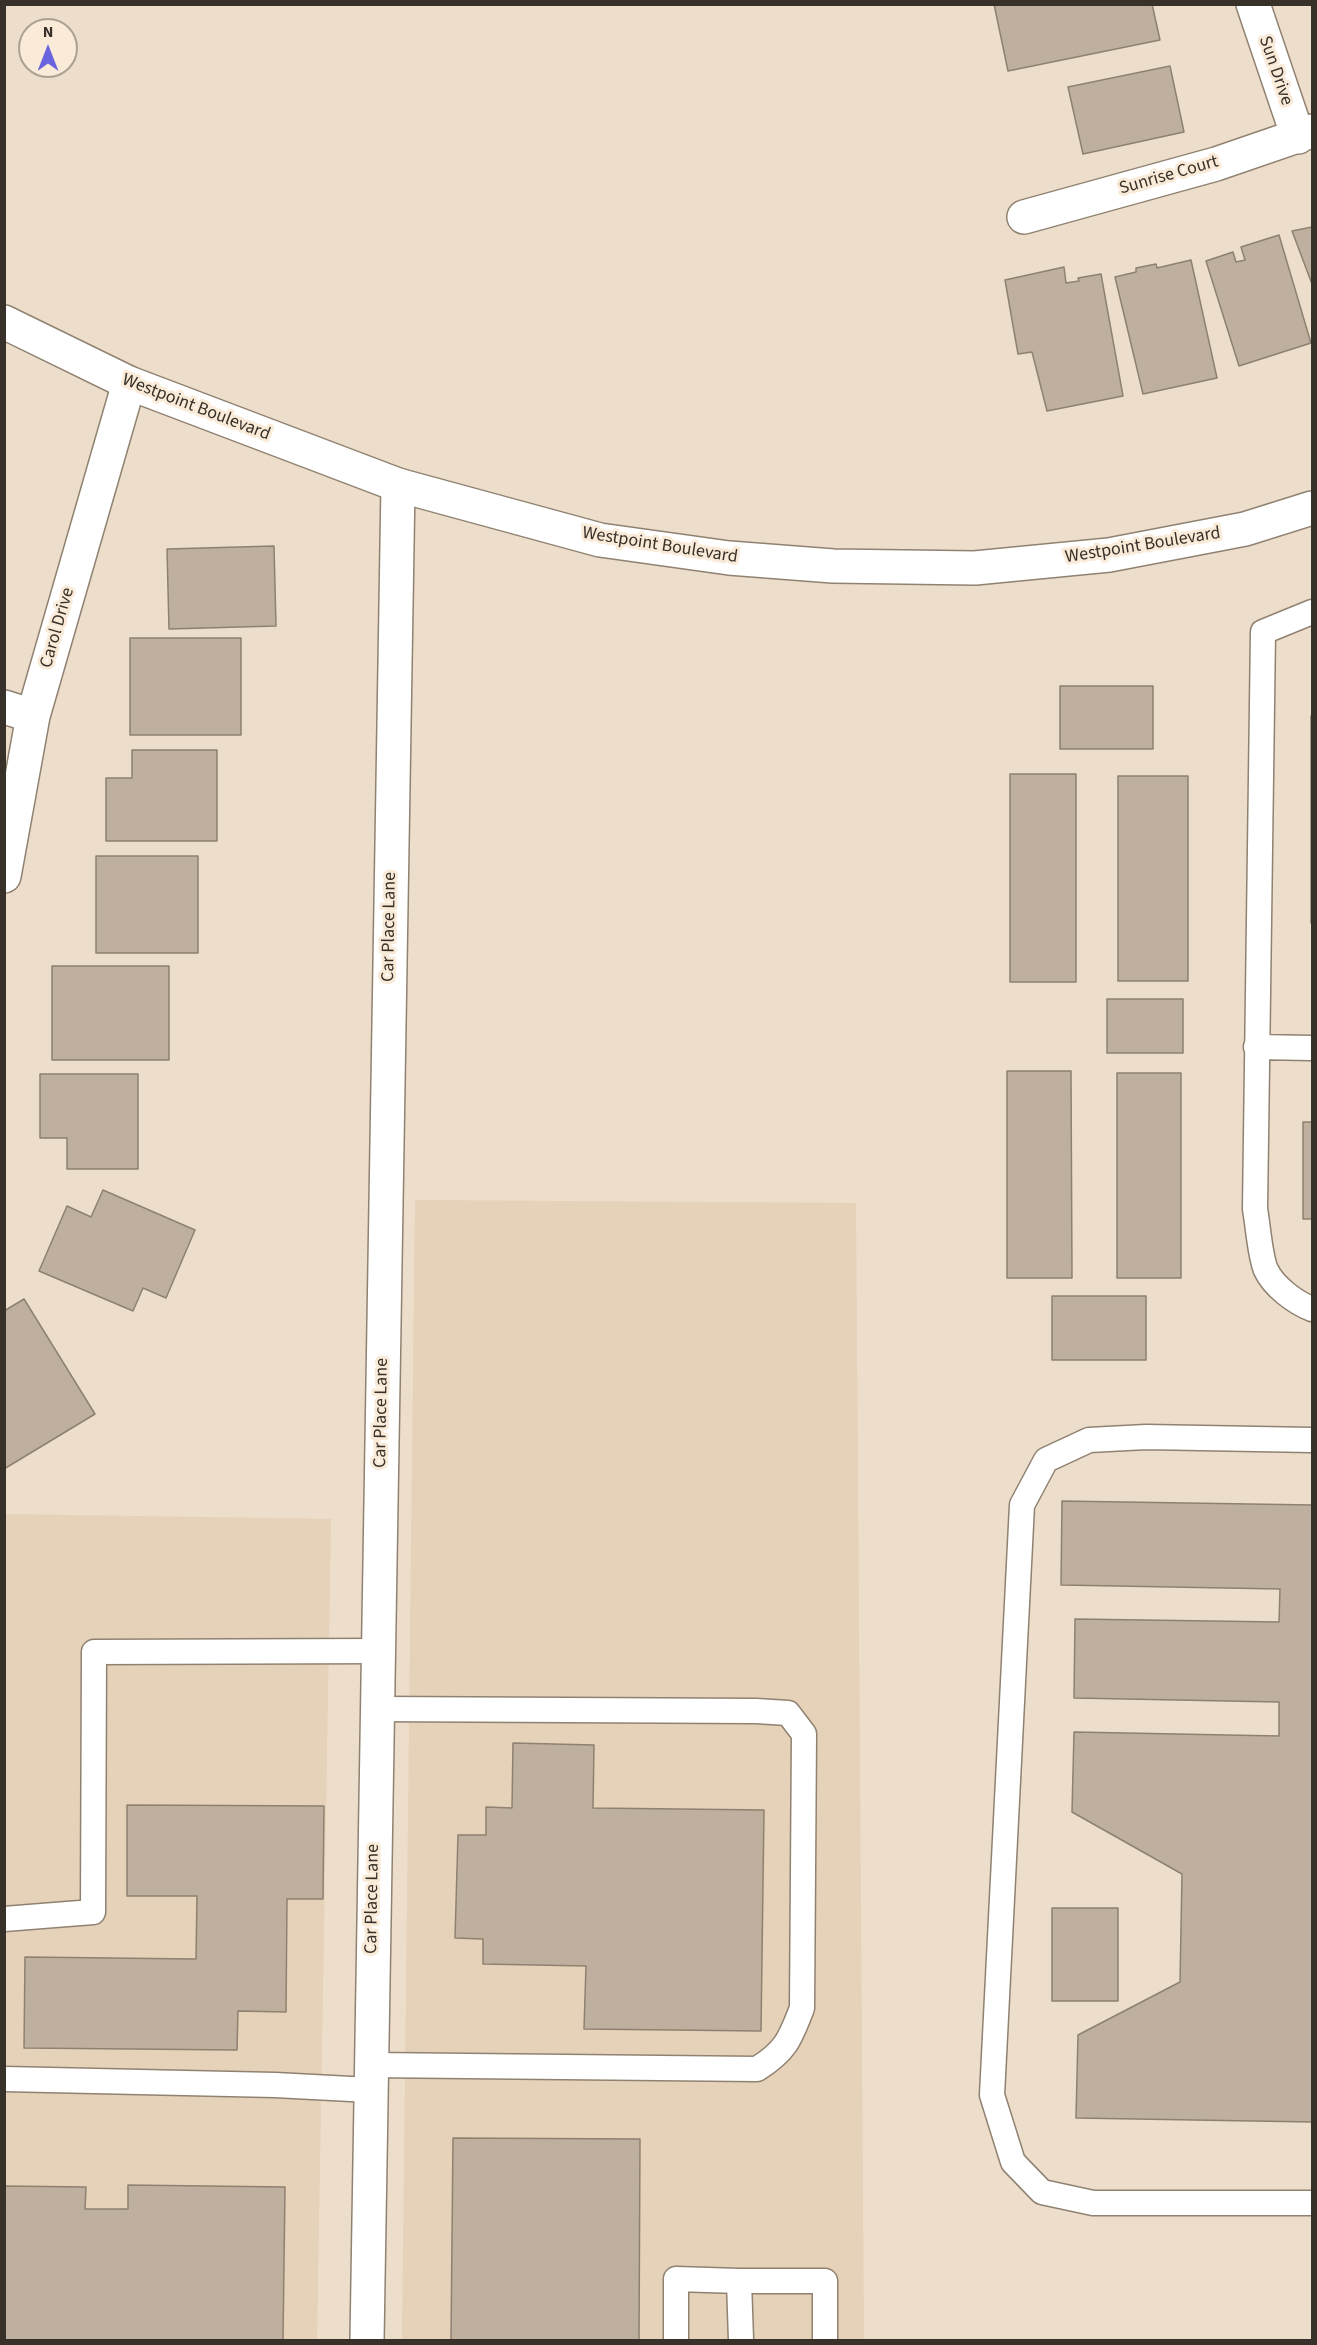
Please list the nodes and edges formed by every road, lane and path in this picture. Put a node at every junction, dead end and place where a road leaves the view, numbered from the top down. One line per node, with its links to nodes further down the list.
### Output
1 (1253, 4): 2 (street, Sun Drive)
2 (1305, 134): 3 (street, Sunrise Court)
3 (1024, 217)
4 (4, 322): 5 (street, Westpoint Boulevard)
5 (129, 383): 6 (street, Westpoint Boulevard); 9 (street, Carol Drive)
6 (398, 485): 7 (street, Westpoint Boulevard); 15 (street, Car Place Lane)
7 (1312, 508)
8 (1312, 612): 11 (lane)
9 (19, 711): 10 (street, Carol Drive)
10 (4, 876)
11 (1256, 1047): 12 (lane); 13 (lane)
12 (1312, 1048)
13 (1312, 1309)
14 (1312, 1440): 20 (lane)
15 (378, 1651): 16 (street, Car Place Lane); 17 (lane)
16 (376, 1709): 18 (street, Car Place Lane); 18 (lane)
17 (4, 1919)
18 (370, 2078): 19 (lane); 22 (street, Car Place Lane)
19 (4, 2079)
20 (1312, 2203)
21 (739, 2281): 23 (lane); 24 (lane); 25 (lane)
22 (367, 2340)
23 (676, 2340)
24 (741, 2340)
25 (825, 2340)

